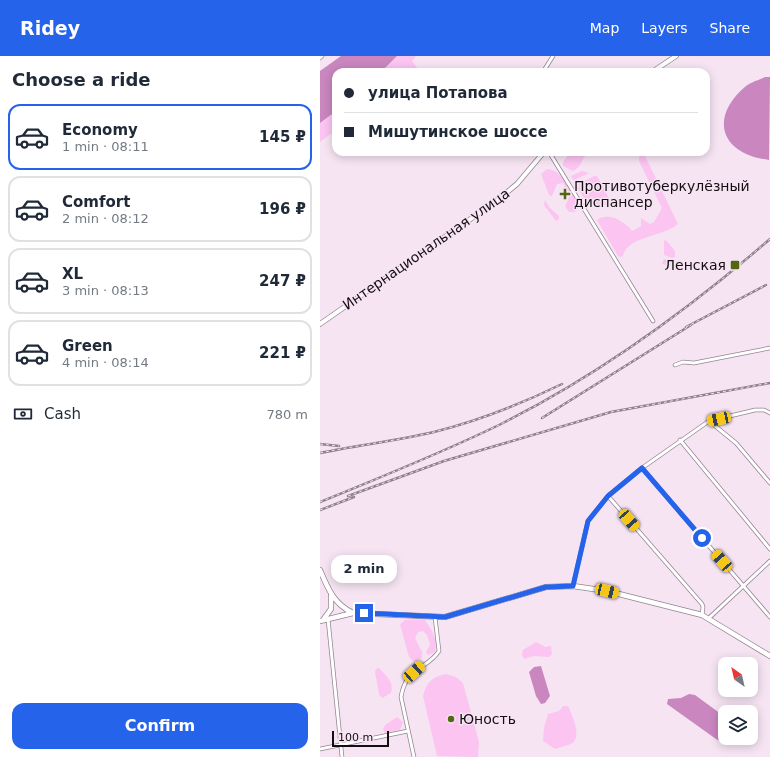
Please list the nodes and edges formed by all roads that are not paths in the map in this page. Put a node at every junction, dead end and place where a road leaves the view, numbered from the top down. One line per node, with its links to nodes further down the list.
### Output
1 (553, 56): 3 (street)
2 (676, 56): 4 (street)
3 (546, 68)
4 (658, 68)
5 (541, 156): 8 (street, Интернациональная улица)
6 (551, 156): 7 (street)
7 (653, 321)
8 (320, 324)
9 (770, 348): 10 (street)
10 (675, 365)
11 (770, 413): 12 (street)
12 (709, 421): 13 (street); 15 (street)
13 (680, 440): 14 (street); 17 (street)
14 (642, 468): 16 (street); 21 (street)
15 (770, 483)
16 (608, 496): 20 (street); 24 (street)
17 (770, 549)
18 (770, 561): 21 (street)
19 (320, 570): 22 (main road)
20 (573, 586): 24 (main road); 25 (main road)
21 (743, 586): 26 (street); 27 (street)
22 (330, 594): 23 (main road); 28 (main road)
23 (353, 613): 25 (main road); 28 (main road)
24 (702, 615): 27 (main road)
25 (435, 617): 30 (street)
26 (770, 617)
27 (709, 618): 29 (main road)
28 (324, 620): 31 (street)
29 (770, 656)
30 (408, 731): 31 (street); 34 (street)
31 (341, 744): 32 (street); 33 (street)
32 (320, 749)
33 (342, 757)
34 (414, 757)

